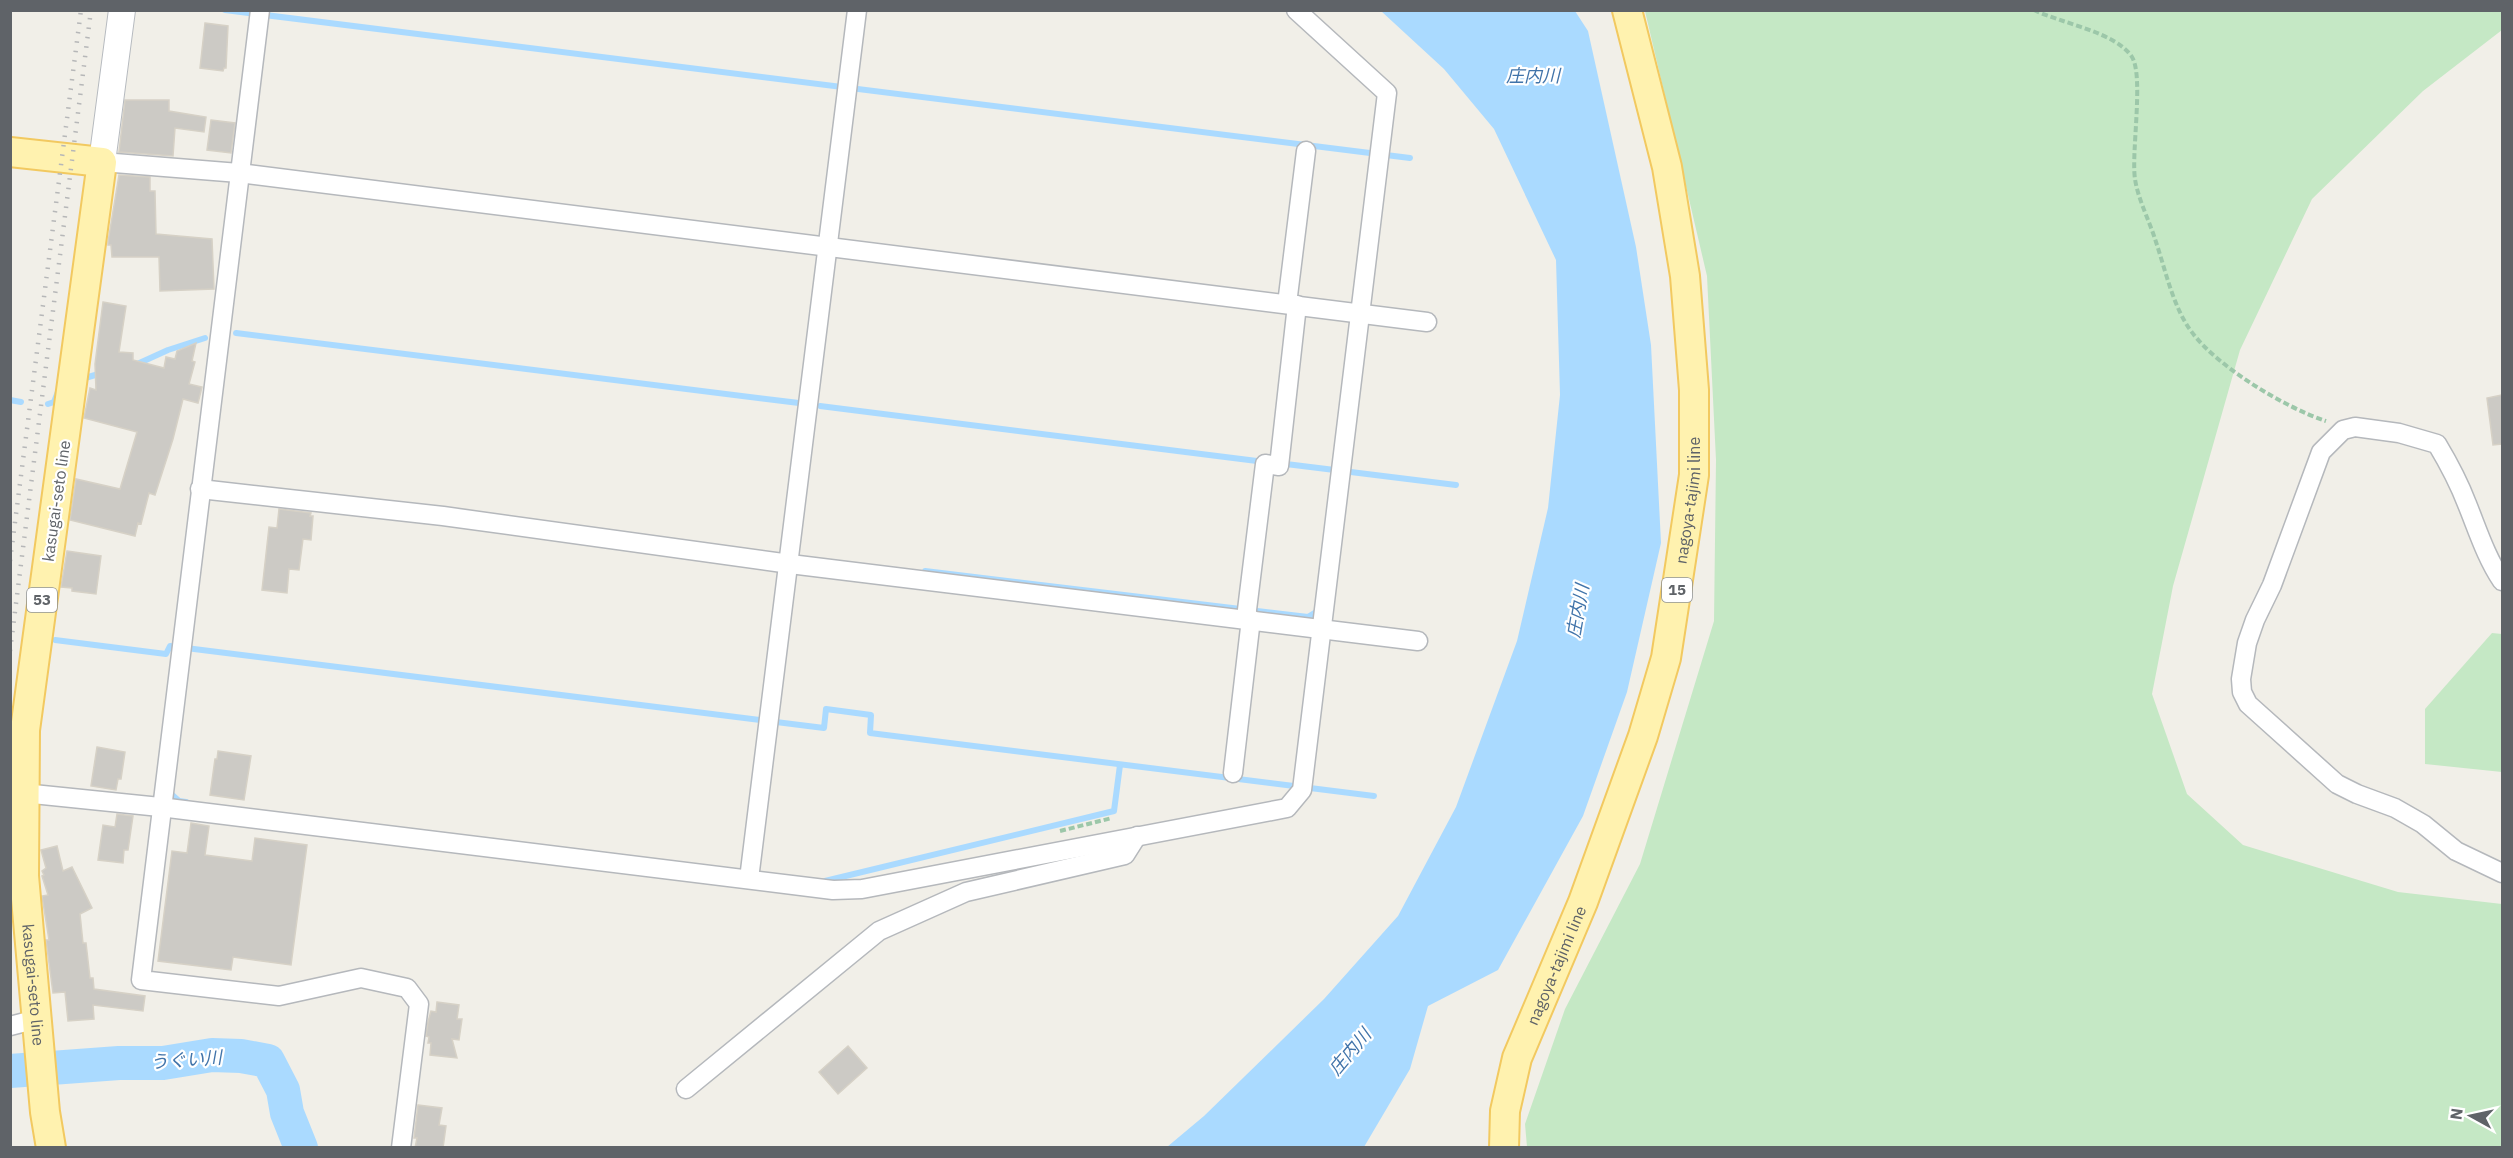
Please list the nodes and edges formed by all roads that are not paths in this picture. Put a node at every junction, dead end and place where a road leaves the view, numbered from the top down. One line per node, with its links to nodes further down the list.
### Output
1 (123, 10): 8 (main road)
2 (260, 10): 9 (street)
3 (857, 10): 10 (street)
4 (1296, 10): 12 (street)
5 (1627, 10): 30 (main road, nagoya-tajimi line / 15)
6 (1306, 151): 11 (street)
7 (10, 152): 8 (main road)
8 (102, 162): 9 (street); 21 (main road, kasugai-seto line / 53)
9 (239, 173): 10 (street); 14 (street)
10 (828, 246): 11 (street); 15 (street)
11 (1292, 305): 12 (street); 17 (street)
12 (1361, 313): 13 (street); 18 (street)
13 (1427, 322)
14 (200, 489): 15 (street); 22 (street)
15 (790, 564): 17 (street); 25 (street)
16 (2502, 581): 24 (street)
17 (1249, 619): 18 (street); 20 (street)
18 (1322, 627): 19 (street); 23 (street)
19 (1418, 641)
20 (1233, 773)
21 (23, 793): 22 (street); 26 (main road, kasugai-seto line / 53)
22 (160, 807): 25 (street); 29 (street)
23 (1137, 836): 25 (street); 27 (street)
24 (2502, 873)
25 (749, 879)
26 (29, 1028): 28 (main road, kasugai-seto line / 53)
27 (686, 1089)
28 (51, 1148)
29 (401, 1148)
30 (1504, 1148)

